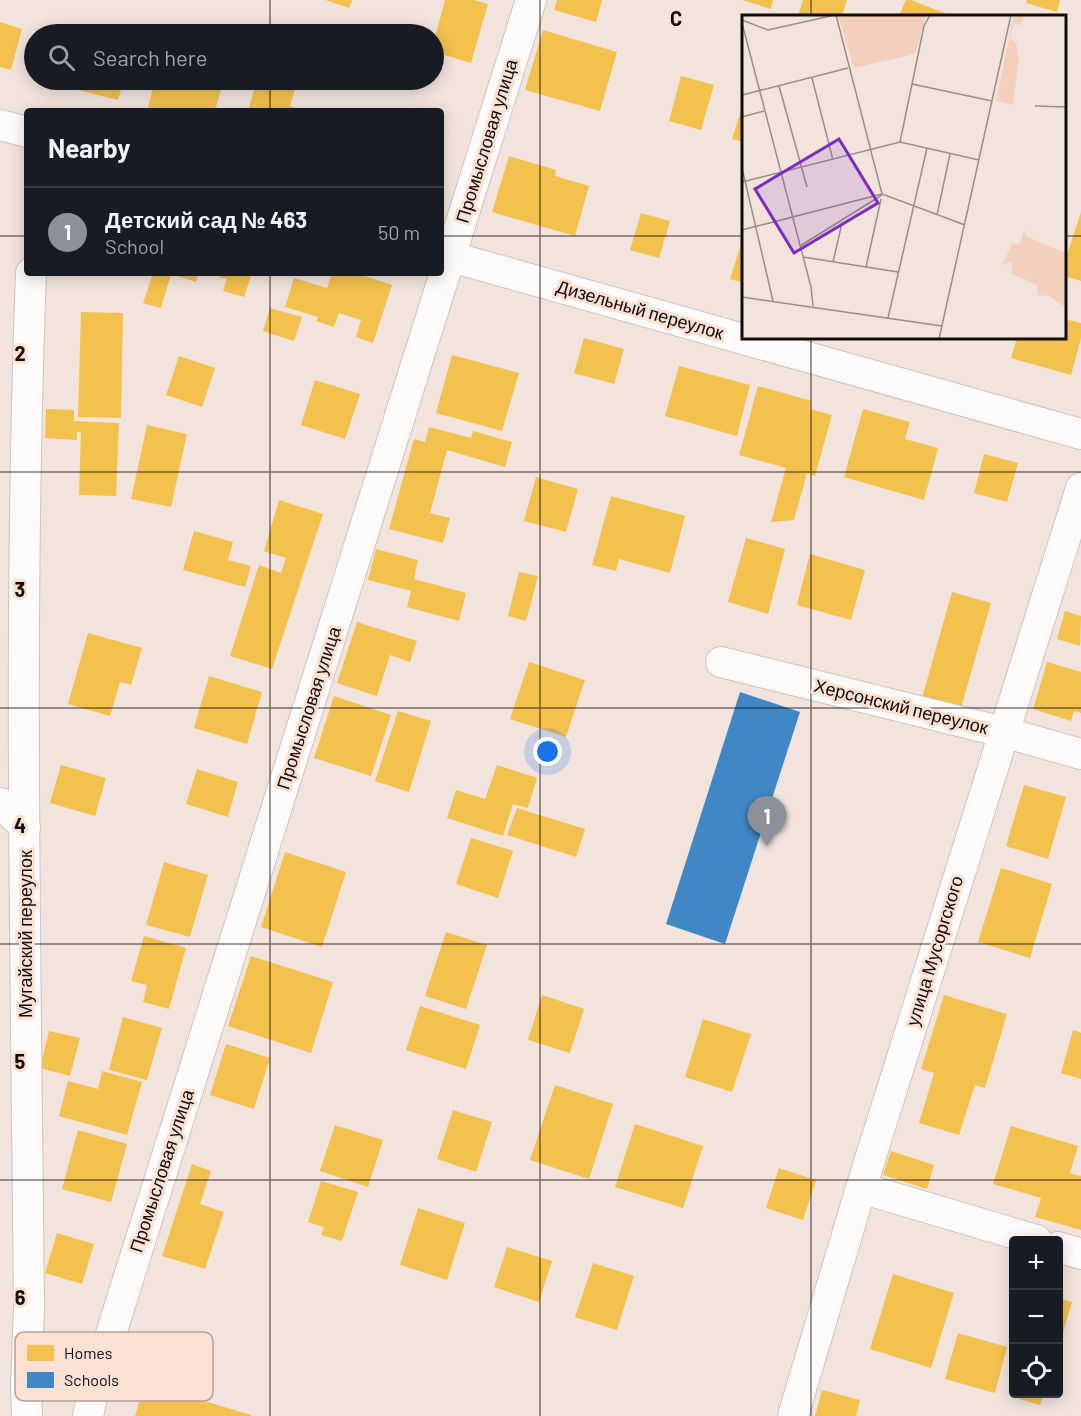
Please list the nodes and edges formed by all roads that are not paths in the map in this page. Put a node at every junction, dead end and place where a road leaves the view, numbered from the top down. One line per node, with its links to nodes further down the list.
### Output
1 (531, 0): 4 (street, Промысловая улица)
2 (0, 125): 3 (street)
3 (24, 131)
4 (446, 255): 7 (street, Дизельный переулок)
5 (31, 276): 15 (street, Мугайский переулок)
6 (439, 276): 21 (street, Промысловая улица)
7 (742, 338)
8 (744, 339): 9 (street, Дизельный переулок)
9 (1081, 434)
10 (1081, 488): 12 (street, улица Мусоргского)
11 (721, 662): 12 (street, Херсонский переулок)
12 (1003, 732): 13 (street, Херсонский переулок); 16 (street, улица Мусоргского)
13 (1081, 754)
14 (0, 803): 15 (street)
15 (25, 827): 20 (street, Мугайский переулок)
16 (861, 1188): 17 (street); 26 (street, улица Мусоргского)
17 (1023, 1236)
18 (1063, 1248): 19 (street)
19 (1081, 1254)
20 (28, 1332)
21 (111, 1332)
22 (27, 1401): 24 (street, Мугайский переулок)
23 (92, 1401): 25 (street, Промысловая улица)
24 (27, 1416)
25 (88, 1416)
26 (793, 1416)

